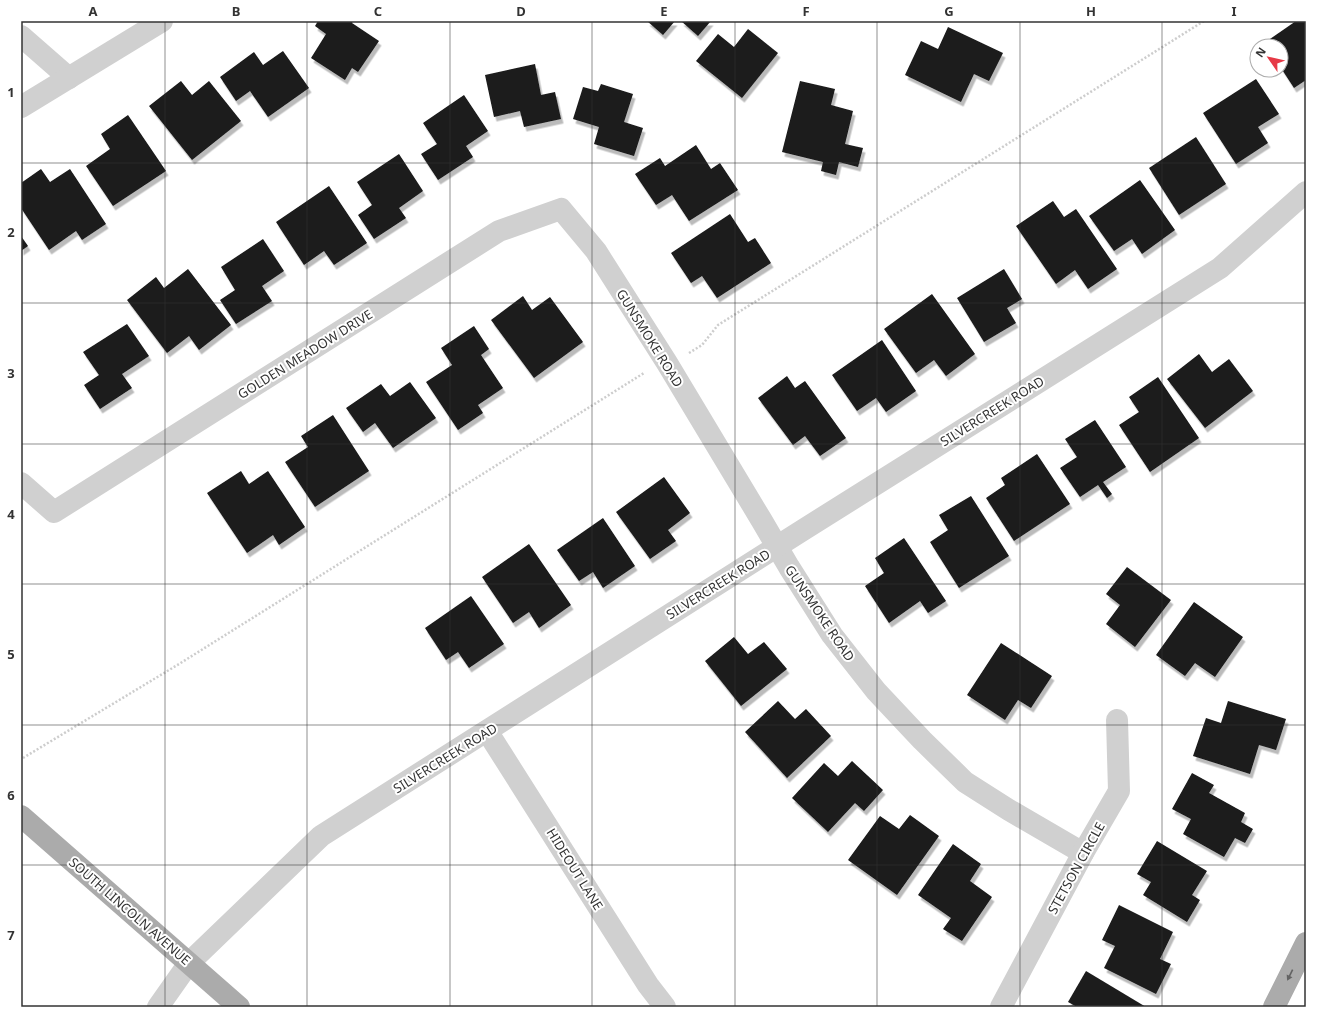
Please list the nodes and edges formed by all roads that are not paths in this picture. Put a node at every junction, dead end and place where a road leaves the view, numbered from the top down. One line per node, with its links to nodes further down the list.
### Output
1 (162, 21): 3 (street)
2 (21, 36): 3 (street)
3 (69, 78): 4 (street)
4 (21, 107)
5 (1306, 192): 8 (street, SILVERCREEK ROAD)
6 (561, 209): 7 (street, GOLDEN MEADOW DRIVE); 8 (street, GUNSMOKE ROAD)
7 (21, 483)
8 (777, 547): 10 (street, SILVERCREEK ROAD); 12 (street, GUNSMOKE ROAD)
9 (1117, 720): 12 (street, STETSON CIRCLE)
10 (487, 731): 14 (street, SILVERCREEK ROAD); 17 (street, HIDEOUT LANE)
11 (21, 816): 14 (main road, SOUTH LINCOLN AVENUE)
12 (1083, 853): 18 (street, STETSON CIRCLE)
13 (1306, 943): 19 (main road, one-way to 19)
14 (189, 963): 15 (street, SILVERCREEK ROAD); 16 (main road, SOUTH LINCOLN AVENUE)
15 (158, 1007)
16 (239, 1007)
17 (665, 1007)
18 (1001, 1007)
19 (1274, 1007)

